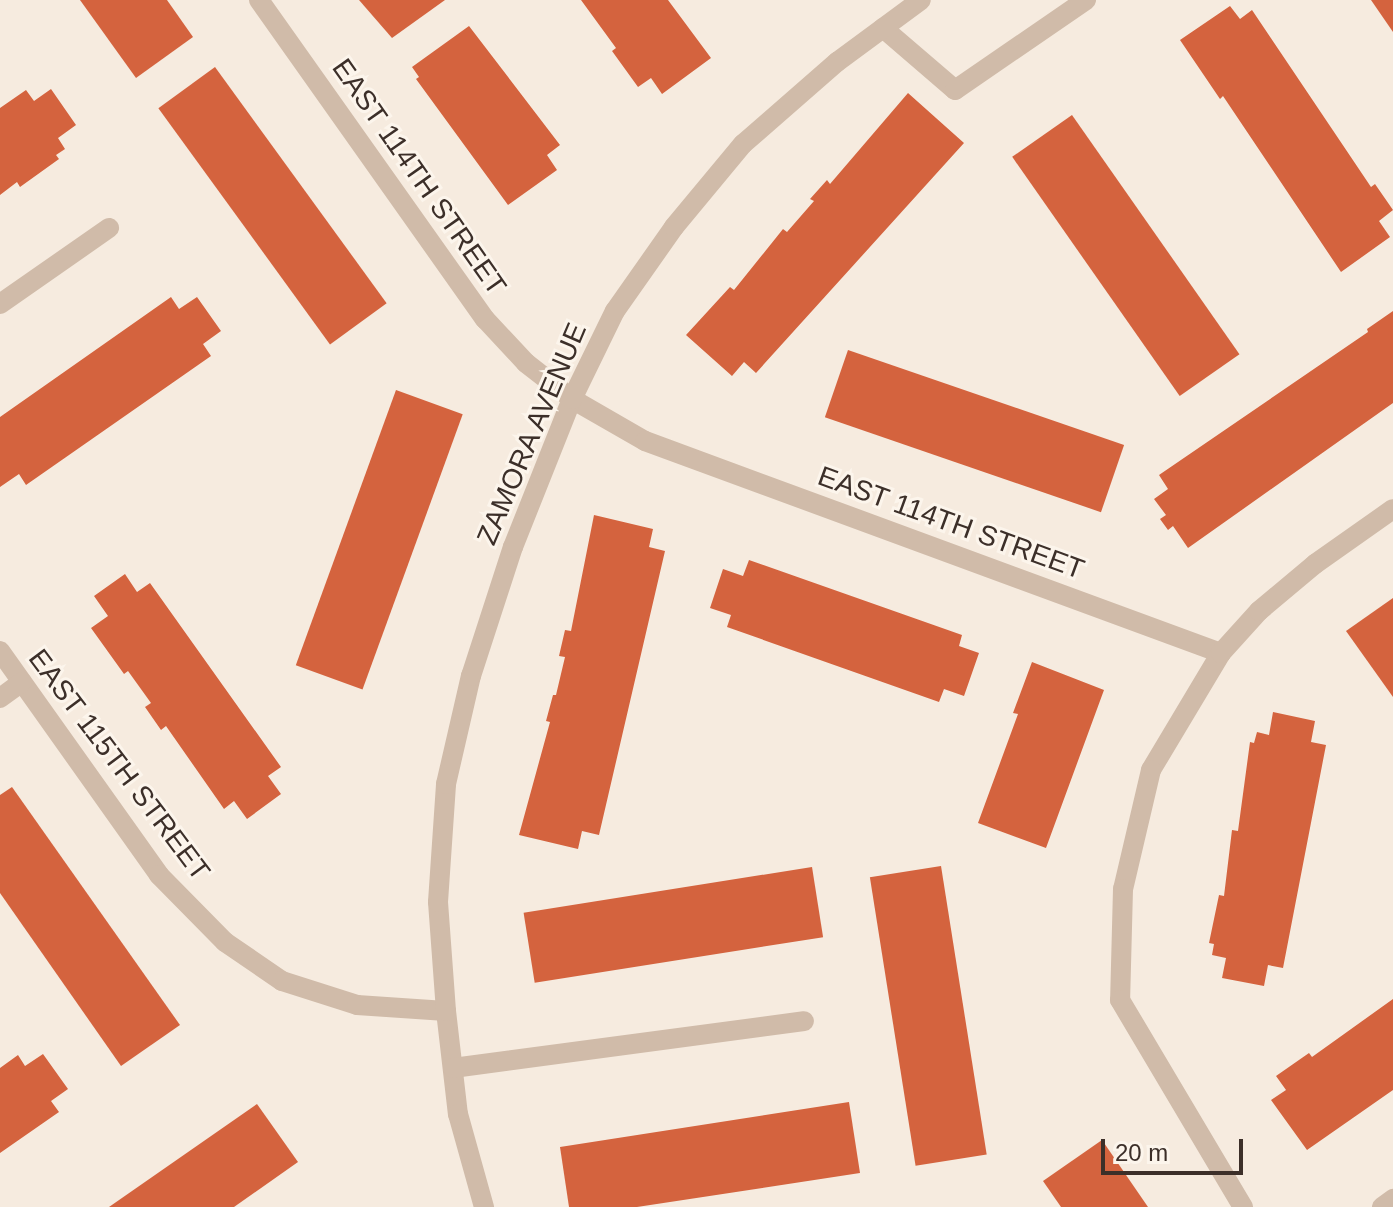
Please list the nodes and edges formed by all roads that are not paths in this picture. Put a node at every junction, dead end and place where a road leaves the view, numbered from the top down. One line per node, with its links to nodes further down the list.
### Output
1 (259, 0): 7 (street, EAST 114TH STREET)
2 (921, 0): 4 (street, ZAMORA AVENUE)
3 (1086, 0): 4 (street)
4 (883, 28): 7 (street, ZAMORA AVENUE)
5 (109, 228): 6 (street)
6 (0, 304)
7 (572, 399): 10 (street, EAST 114TH STREET); 13 (street, ZAMORA AVENUE)
8 (1393, 509): 10 (street)
9 (0, 651): 11 (street, EAST 115TH STREET)
10 (1221, 653): 18 (street)
11 (22, 682): 12 (street); 13 (street, EAST 115TH STREET)
12 (0, 698)
13 (446, 1011): 15 (street)
14 (804, 1021): 15 (street)
15 (453, 1068): 17 (street)
16 (1393, 1199): 19 (street)
17 (484, 1207)
18 (1243, 1207)
19 (1382, 1207)

